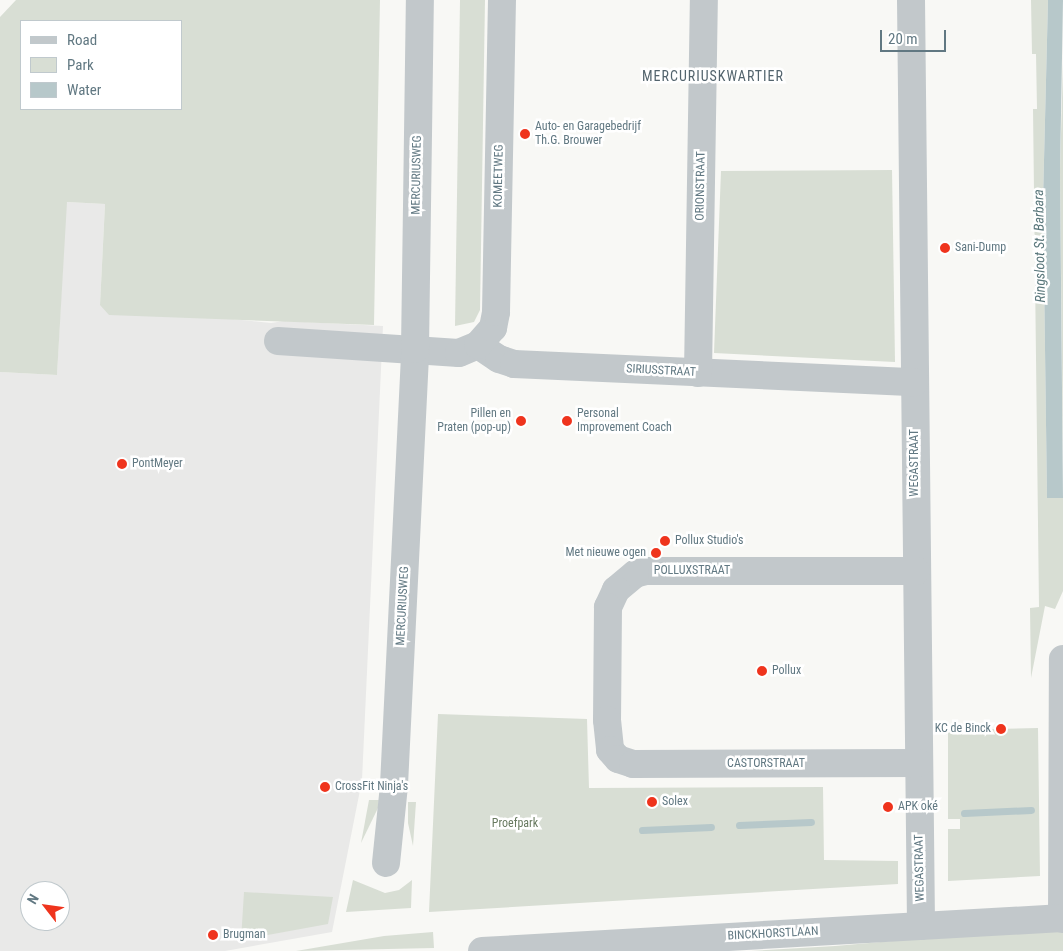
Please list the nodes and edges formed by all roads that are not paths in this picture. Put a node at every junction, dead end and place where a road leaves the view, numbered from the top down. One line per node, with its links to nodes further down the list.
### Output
1 (420, 0): 7 (street, MERCURIUSWEG)
2 (502, 0): 6 (street, KOMEETWEG)
3 (704, 0): 8 (street, ORIONSTRAAT)
4 (911, 0): 9 (street, WEGASTRAAT)
5 (278, 341): 7 (street)
6 (478, 345): 7 (street); 8 (street, SIRIUSSTRAAT)
7 (415, 349): 15 (street, MERCURIUSWEG)
8 (698, 373): 9 (street, SIRIUSSTRAAT)
9 (914, 382): 10 (street, WEGASTRAAT)
10 (916, 570): 13 (street, POLLUXSTRAAT); 14 (street, WEGASTRAAT)
11 (1063, 659): 12 (street)
12 (1063, 678): 16 (street)
13 (615, 756): 14 (street, CASTORSTRAAT)
14 (919, 763): 17 (street, WEGASTRAAT)
15 (386, 863)
16 (1062, 918): 17 (street, BINCKHORSTLAAN)
17 (921, 926): 18 (street, BINCKHORSTLAAN)
18 (482, 951)

